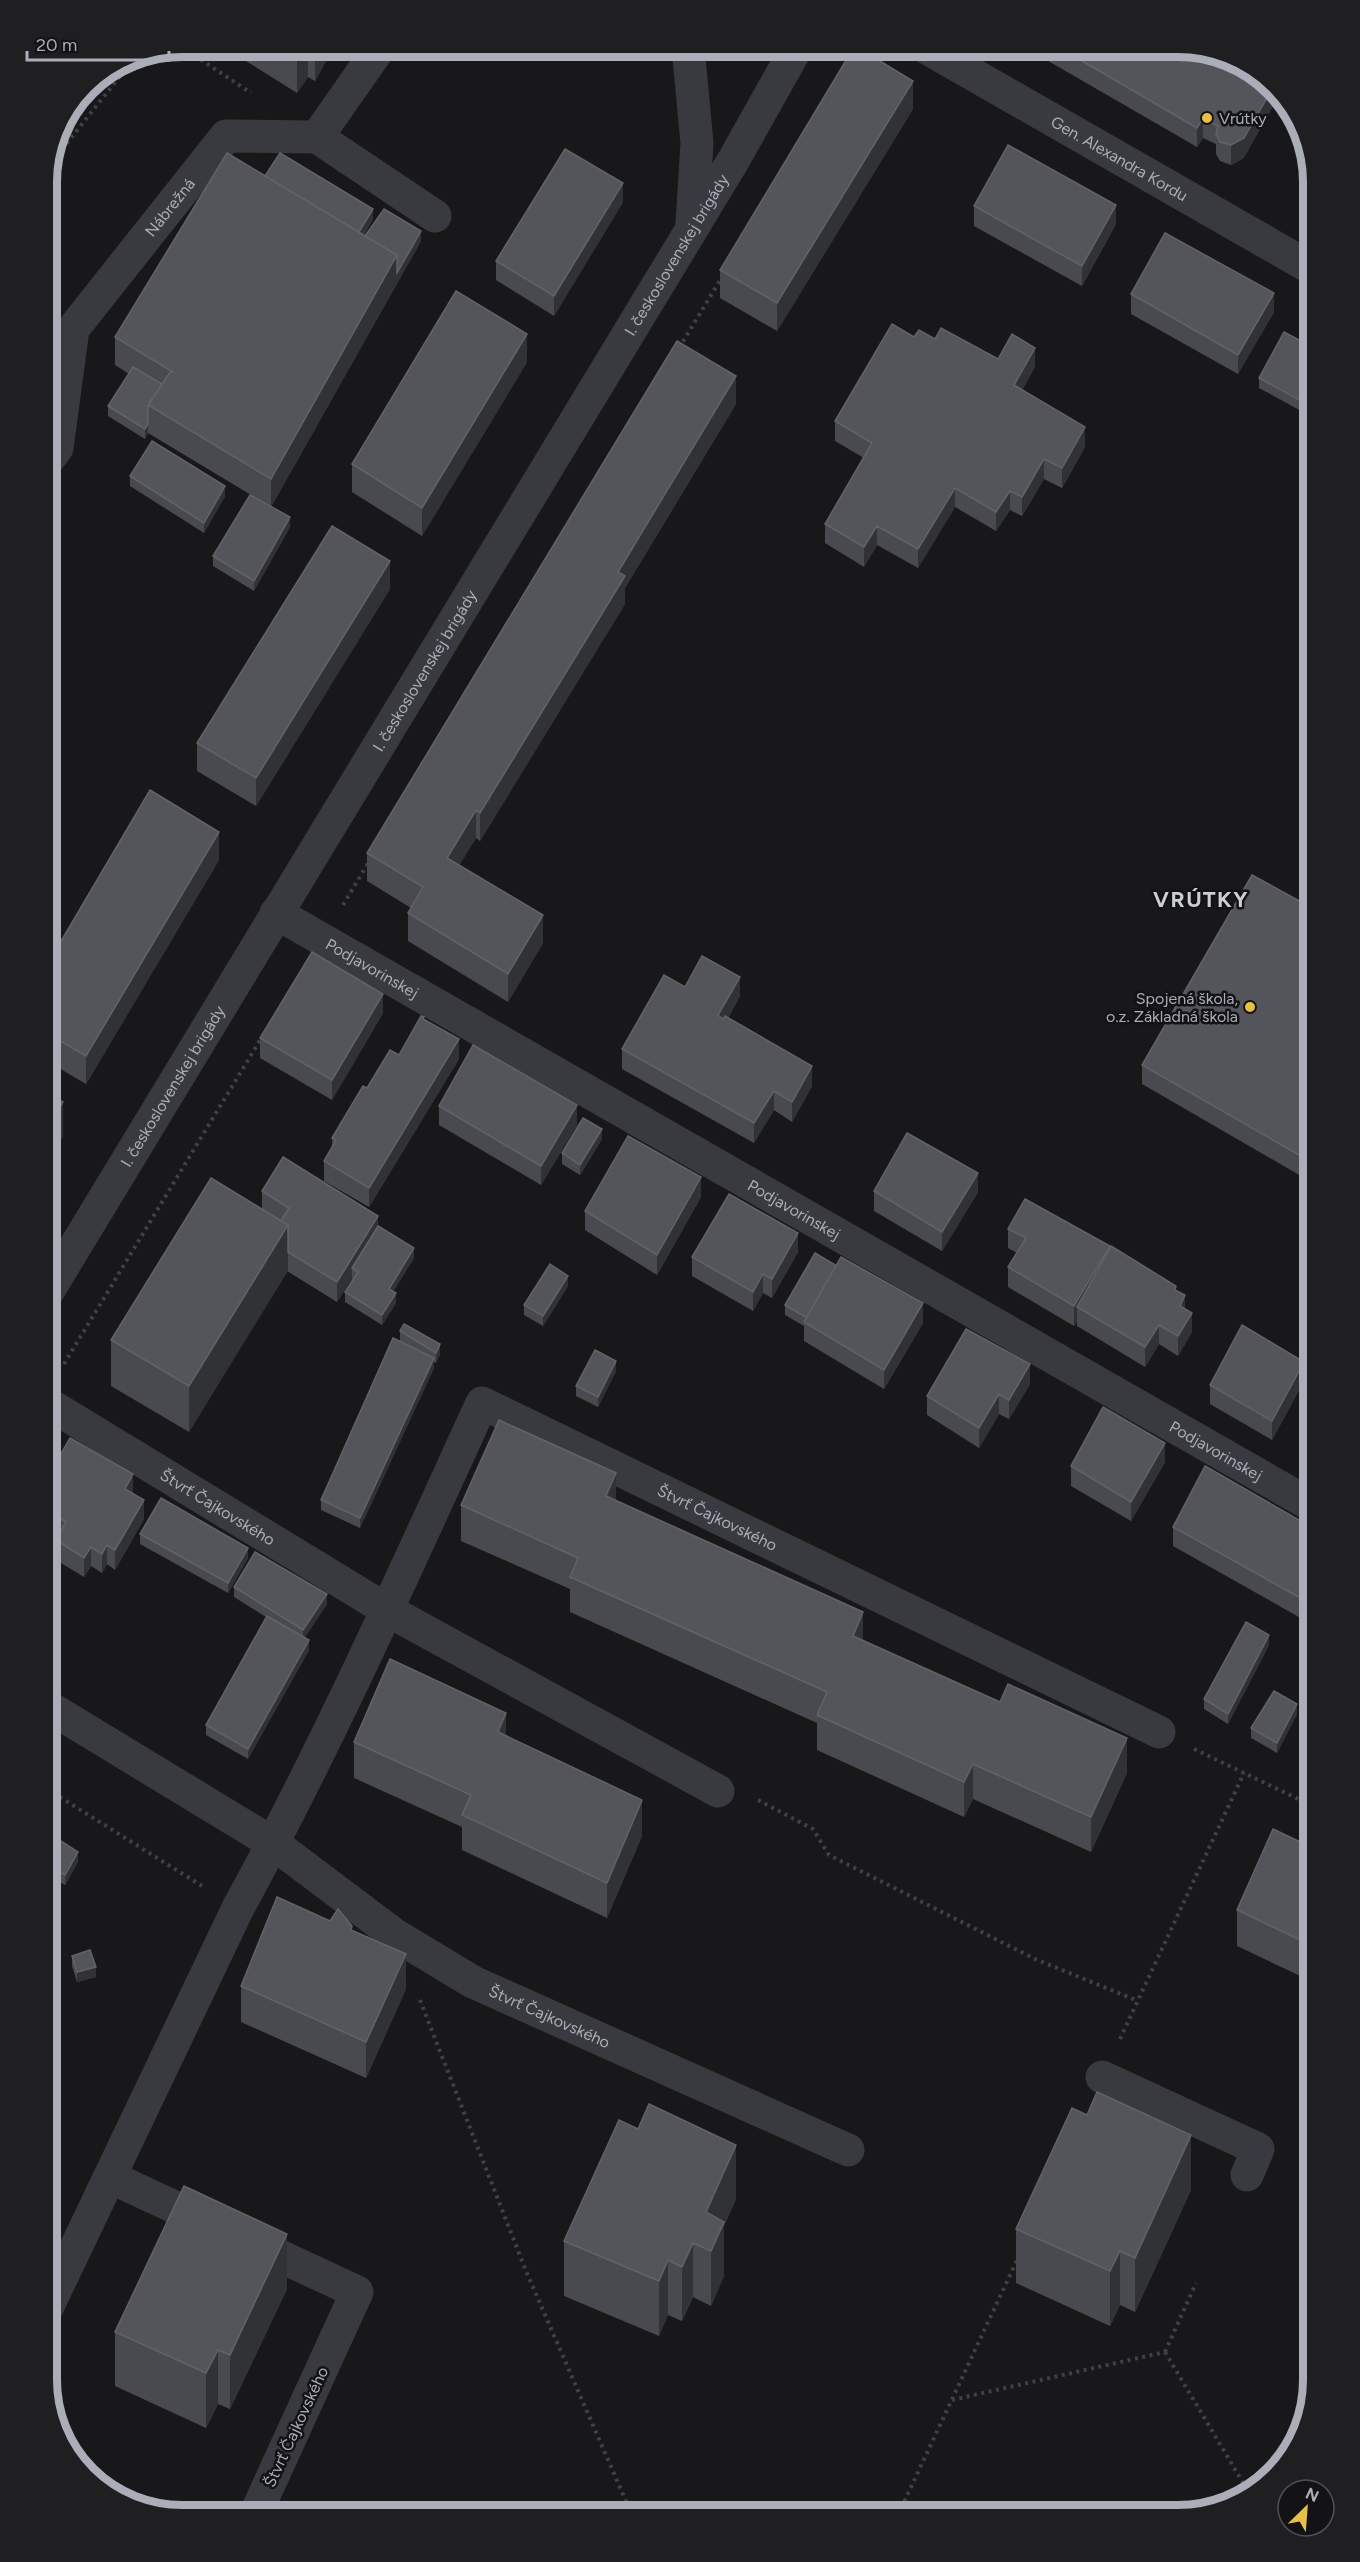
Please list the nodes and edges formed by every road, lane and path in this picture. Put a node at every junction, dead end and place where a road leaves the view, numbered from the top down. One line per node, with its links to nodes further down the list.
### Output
1 (198, 57): 7 (path)
2 (372, 57): 8 (street)
3 (689, 57): 11 (street)
4 (791, 57): 11 (street, I. československej brigády)
5 (943, 57): 12 (street, Gen. Alexandra Kordu)
6 (124, 71): 9 (path)
7 (232, 81)
8 (317, 137): 10 (street); 15 (street, Nábrežná)
9 (61, 151)
10 (435, 216)
11 (692, 228): 18 (street, I. československej brigády)
12 (1303, 263)
13 (726, 271): 14 (path)
14 (676, 352)
15 (57, 448)
16 (374, 852): 17 (path)
17 (338, 913)
18 (276, 914): 20 (street, I. československej brigády); 23 (street, Podjavorinskej)
19 (263, 1036): 21 (path)
20 (57, 1276)
21 (59, 1373)
22 (57, 1409): 24 (street, Štvrť Čajkovského)
23 (1303, 1500)
24 (387, 1611): 26 (street, Štvrť Čajkovského); 28 (street, Štvrť Čajkovského); 31 (street, Štvrť Čajkovského)
25 (57, 1712): 31 (street, Štvrť Čajkovského)
26 (1159, 1732): 27 (path)
27 (1244, 1773): 30 (path); 34 (path)
28 (718, 1791): 34 (path)
29 (57, 1796): 32 (path)
30 (1303, 1801)
31 (274, 1844): 32 (street, Štvrť Čajkovského); 33 (street, Štvrť Čajkovského)
32 (238, 1908): 38 (street, Štvrť Čajkovského)
33 (395, 1935): 36 (street, Štvrť Čajkovského); 46 (path)
34 (1138, 2001): 35 (path)
35 (1102, 2077): 37 (street)
36 (848, 2151)
37 (1247, 2175)
38 (110, 2177): 41 (street, Štvrť Čajkovského); 45 (street, Štvrť Čajkovského)
39 (1022, 2250): 43 (path)
40 (1196, 2283): 42 (path)
41 (57, 2285)
42 (1165, 2352): 43 (path); 44 (path)
43 (951, 2400): 47 (path)
44 (1245, 2485)
45 (260, 2505)
46 (628, 2505)
47 (903, 2505)

